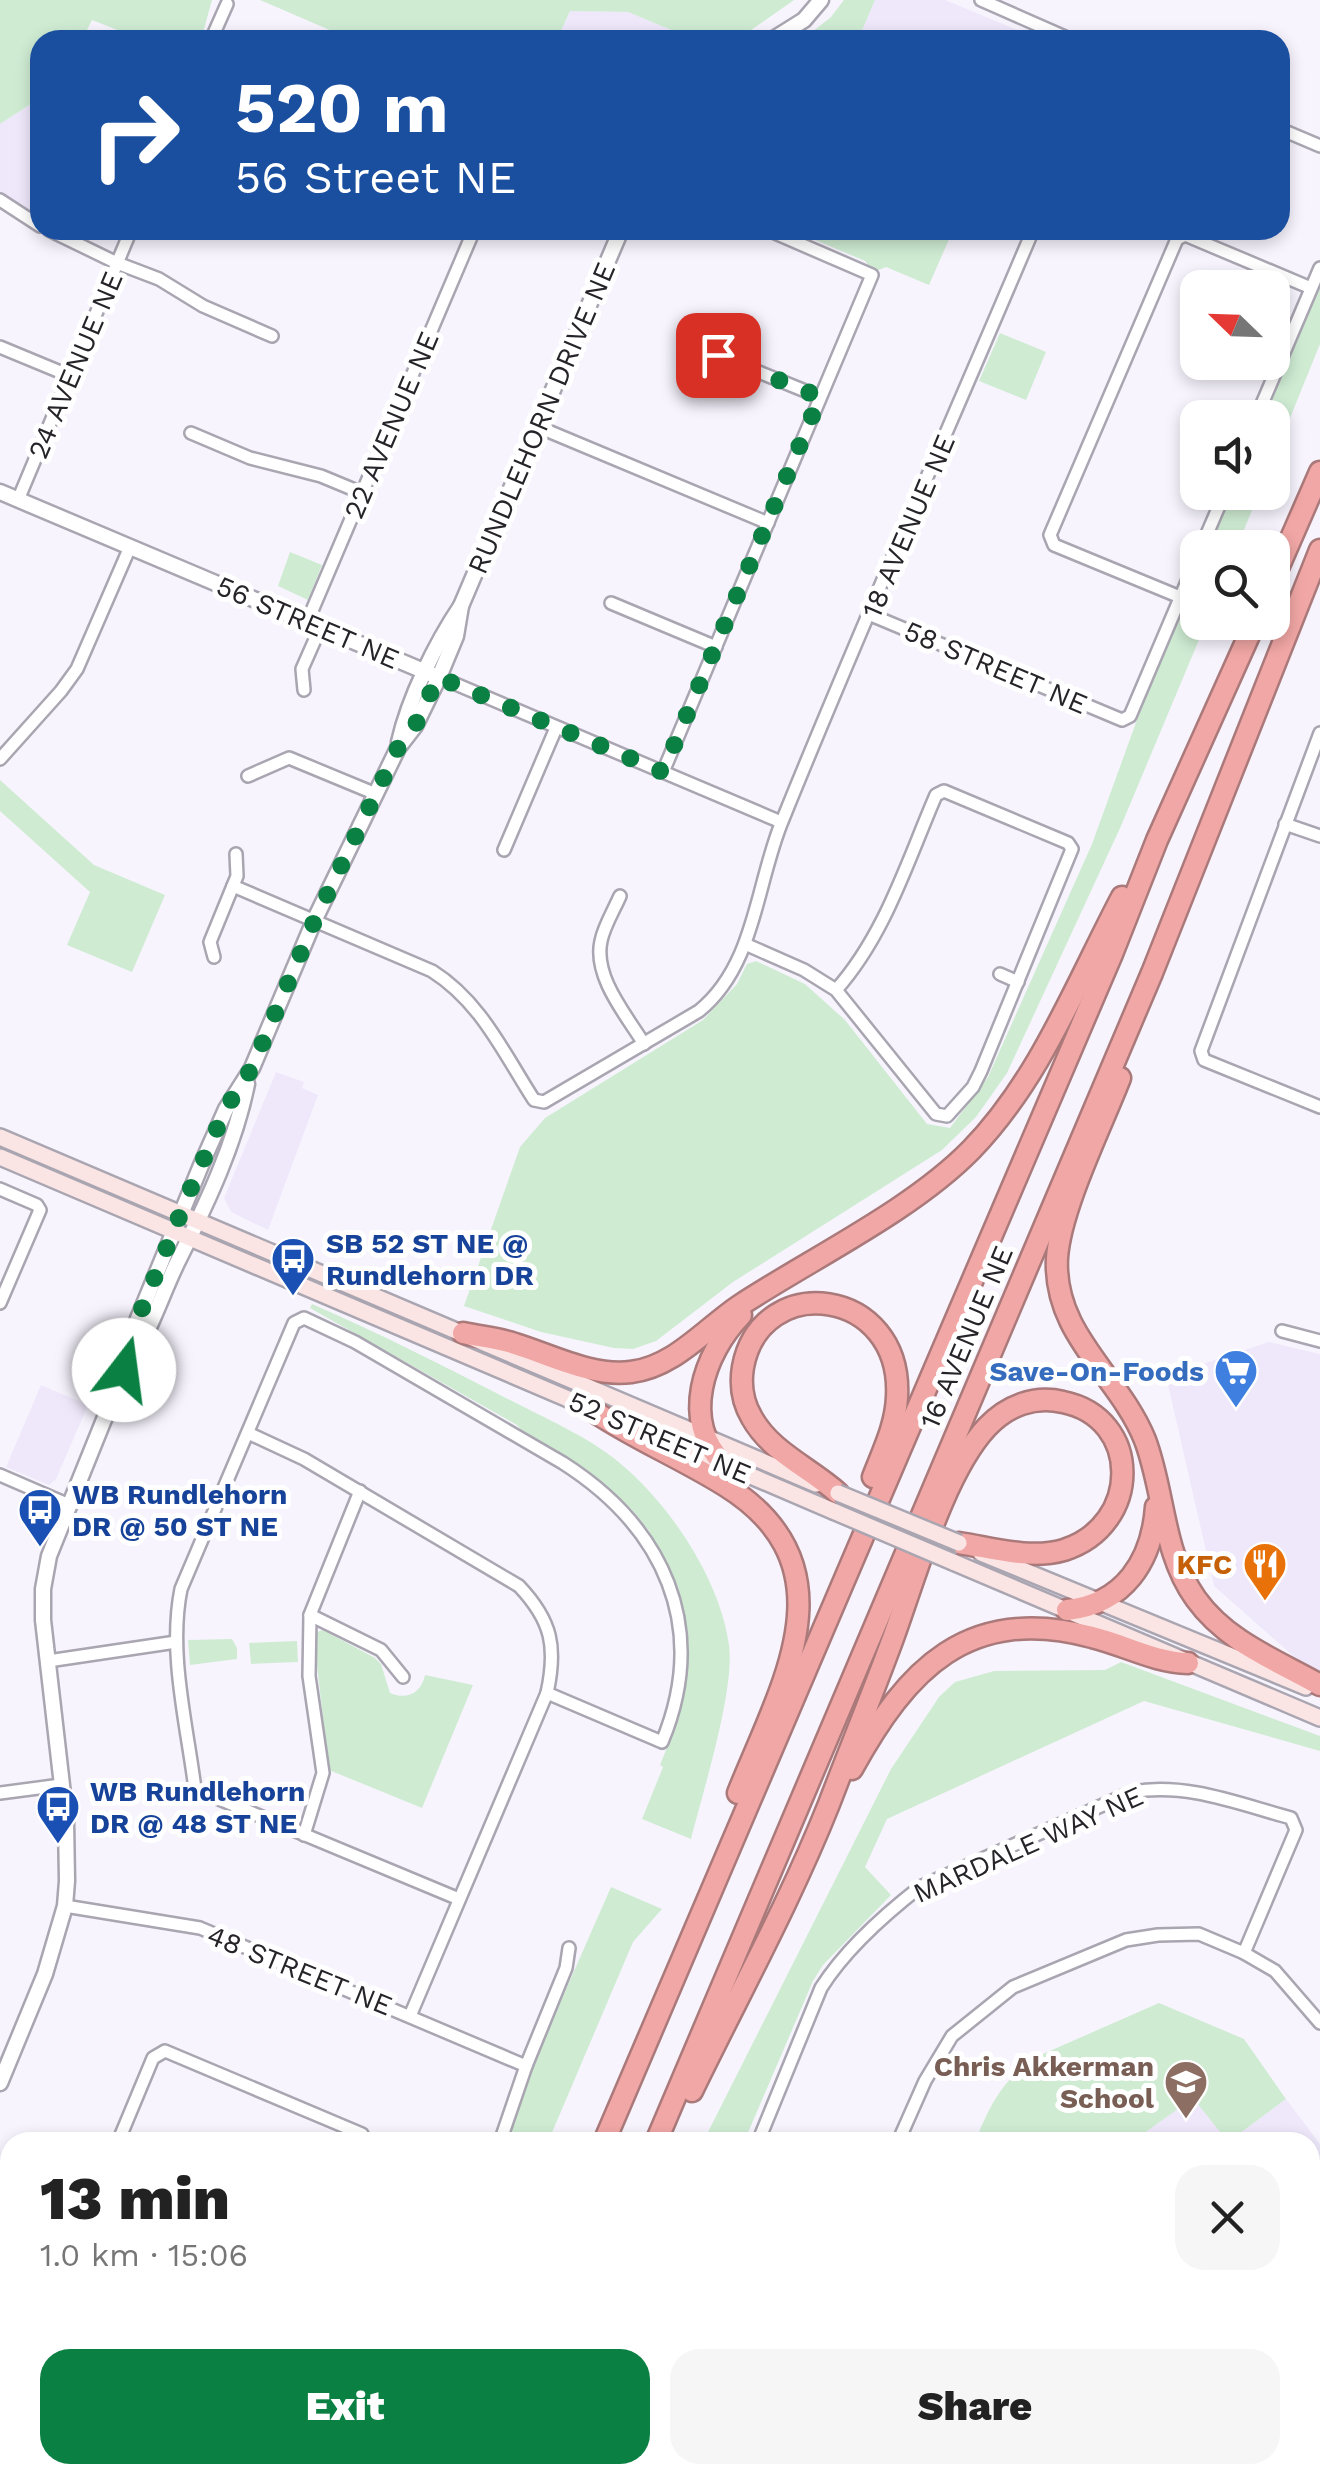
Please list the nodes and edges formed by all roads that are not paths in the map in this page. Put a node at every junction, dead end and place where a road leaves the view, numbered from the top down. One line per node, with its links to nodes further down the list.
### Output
1 (822, 0): 5 (street)
2 (983, 0): 6 (street)
3 (227, 4): 4 (street)
4 (216, 30)
5 (788, 30)
6 (1050, 30)
7 (1290, 132): 8 (street)
8 (1320, 146)
9 (0, 200): 10 (street)
10 (30, 220)
11 (70, 240): 19 (street)
12 (127, 240): 19 (street, 24 AVENUE NE)
13 (470, 240): 32 (street, 22 AVENUE NE)
14 (617, 240): 28 (street, RUNDLEHORN DRIVE NE)
15 (791, 240): 26 (street)
16 (1030, 240): 40 (street, 18 AVENUE NE)
17 (1177, 240): 38 (street)
18 (1199, 240): 21 (street)
19 (117, 263): 22 (street); 25 (street, 24 AVENUE NE)
20 (1320, 268): 21 (street)
21 (1312, 288): 27 (street)
22 (272, 336)
23 (0, 347): 25 (street)
24 (718, 355): 26 (street)
25 (70, 376): 33 (street, 24 AVENUE NE)
26 (820, 397): 34 (street)
27 (1264, 400)
28 (536, 426): 34 (street); 44 (street, RUNDLEHORN DRIVE NE)
29 (191, 433): 32 (street)
30 (1320, 472): 35 (highway)
31 (0, 492): 33 (street, 56 STREET NE)
32 (362, 493): 41 (street, 22 AVENUE NE)
33 (18, 500): 36 (street, 56 STREET NE)
34 (768, 523): 43 (street)
35 (1290, 541)
36 (130, 547): 41 (street, 56 STREET NE); 48 (street)
37 (1320, 550): 59 (highway, 16 AVENUE NE)
38 (1180, 597): 40 (street, 58 STREET NE)
39 (611, 603): 43 (street)
40 (871, 614): 52 (street, 18 AVENUE NE)
41 (314, 623): 44 (street, 56 STREET NE); 45 (street, 22 AVENUE NE)
42 (1246, 640): 55 (highway, 16 AVENUE NE)
43 (716, 647): 49 (street)
44 (432, 674): 46 (street, 56 STREET NE); 51 (street, RUNDLEHORN DRIVE NE)
45 (304, 690)
46 (556, 728): 49 (street, 56 STREET NE); 56 (street)
47 (1320, 733): 53 (street)
48 (0, 760)
49 (663, 772): 52 (street, 56 STREET NE)
50 (248, 776): 51 (street)
51 (376, 794): 61 (street, RUNDLEHORN DRIVE NE)
52 (781, 822): 62 (street, 18 AVENUE NE)
53 (1285, 824): 54 (street); 69 (street)
54 (1320, 836)
55 (1157, 840): 77 (highway); 103 (highway, 16 AVENUE NE)
56 (504, 850)
57 (236, 854): 58 (street)
58 (233, 886): 61 (street); 63 (street)
59 (1184, 893): 88 (highway); 121 (highway, 16 AVENUE NE)
60 (620, 896): 67 (street)
61 (314, 922): 67 (street, 18 AVENUE NE); 68 (street, RUNDLEHORN DRIVE NE)
62 (745, 944): 66 (street); 67 (street, 18 AVENUE NE)
63 (214, 957)
64 (1000, 974): 65 (street)
65 (1018, 982): 66 (street); 66 (street)
66 (836, 990)
67 (644, 1044)
68 (248, 1078): 73 (street, RUNDLEHORN DRIVE NE); 74 (street, RUNDLEHORN DRIVE NE)
69 (1320, 1108)
70 (0, 1137): 73 (main road, 52 STREET NE)
71 (0, 1157): 75 (main road, 52 STREET NE)
72 (0, 1189): 78 (street)
73 (180, 1214): 74 (main road, 52 STREET NE); 75 (street, RUNDLEHORN DRIVE NE)
74 (197, 1221): 76 (street, RUNDLEHORN DRIVE NE); 80 (main road, 52 STREET NE)
75 (172, 1231): 76 (main road, 52 STREET NE); 82 (street, RUNDLEHORN DRIVE NE)
76 (190, 1238): 82 (street, RUNDLEHORN DRIVE NE); 83 (main road, 52 STREET NE)
77 (767, 1289): 80 (highway); 85 (highway)
78 (0, 1303)
79 (1282, 1331): 81 (street)
80 (462, 1334): 85 (main road, 52 STREET NE)
81 (1320, 1340)
82 (124, 1370): 91 (street, RUNDLEHORN DRIVE NE)
83 (586, 1406): 86 (main road, 52 STREET NE); 115 (highway)
84 (248, 1433): 89 (street); 96 (street); 101 (street)
85 (706, 1437): 86 (highway); 90 (main road, 52 STREET NE)
86 (723, 1464): 90 (main road, 52 STREET NE)
87 (0, 1475): 91 (street)
88 (1156, 1480): 93 (highway); 100 (highway)
89 (360, 1491): 95 (street); 101 (street)
90 (836, 1502): 92 (main road, 52 STREET NE, bridge); 103 (highway)
91 (67, 1504): 97 (street, RUNDLEHORN DRIVE NE)
92 (956, 1552): 93 (main road, 52 STREET NE); 94 (main road, 52 STREET NE); 106 (highway)
93 (1101, 1602): 94 (highway); 100 (main road, 52 STREET NE)
94 (1068, 1610): 98 (main road, 52 STREET NE)
95 (310, 1614): 99 (street); 107 (street)
96 (176, 1642): 97 (street); 107 (street)
97 (48, 1661): 104 (street, RUNDLEHORN DRIVE NE)
98 (1188, 1662): 102 (main road, 52 STREET NE); 106 (highway)
99 (402, 1677)
100 (1320, 1689)
101 (546, 1694): 108 (street)
102 (1320, 1718)
103 (784, 1720): 115 (highway, 16 AVENUE NE)
104 (61, 1785): 105 (street); 109 (street, RUNDLEHORN DRIVE NE)
105 (0, 1792)
106 (829, 1804): 122 (highway)
107 (304, 1834): 108 (street)
108 (459, 1899): 112 (street)
109 (65, 1906): 112 (street, 48 STREET NE); 116 (street, RUNDLEHORN DRIVE NE)
110 (570, 1948): 114 (street)
111 (1244, 1953): 113 (street); 123 (street, MARDALE WAY NE); 124 (street)
112 (410, 2016): 114 (street, 48 STREET NE)
113 (1320, 2024)
114 (526, 2066): 119 (street)
115 (630, 2079): 120 (highway, 16 AVENUE NE)
116 (0, 2082)
117 (122, 2132): 118 (street)
118 (357, 2132)
119 (503, 2132)
120 (608, 2132)
121 (660, 2132)
122 (672, 2132)
123 (762, 2132)
124 (903, 2132)

